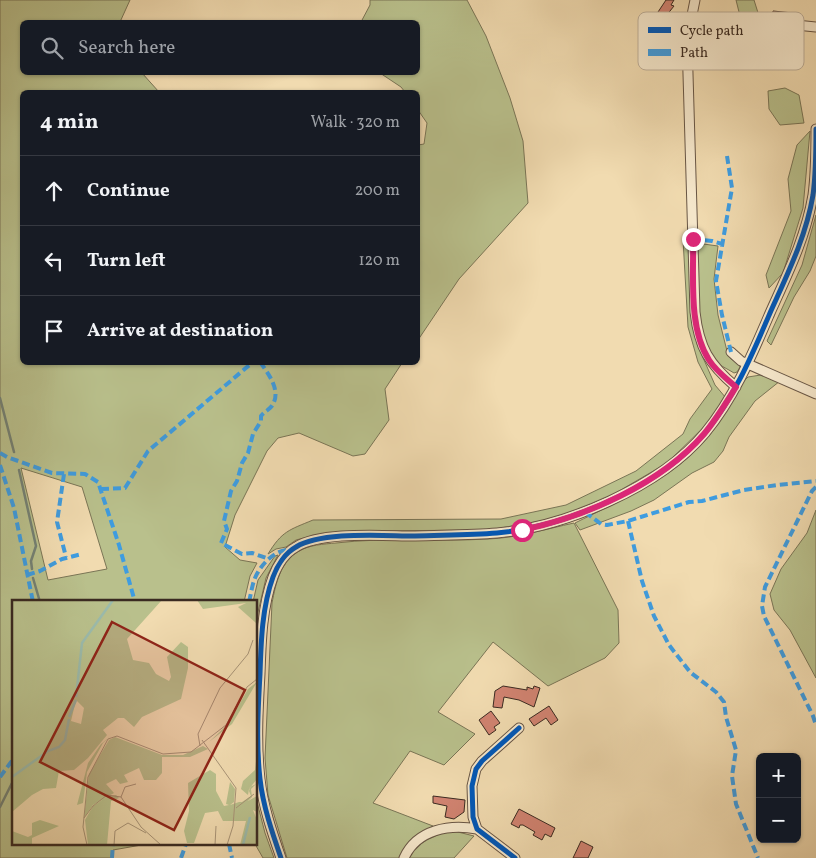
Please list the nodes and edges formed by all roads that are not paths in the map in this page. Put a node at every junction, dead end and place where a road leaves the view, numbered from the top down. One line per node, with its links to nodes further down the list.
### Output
1 (688, 70): 5 (street)
2 (816, 129): 4 (street)
3 (731, 352): 4 (street)
4 (748, 364): 5 (street); 6 (street)
5 (736, 387): 9 (street)
6 (816, 394)
7 (519, 728): 8 (street)
8 (477, 830): 10 (street); 11 (street)
9 (281, 858)
10 (404, 858)
11 (515, 858)

